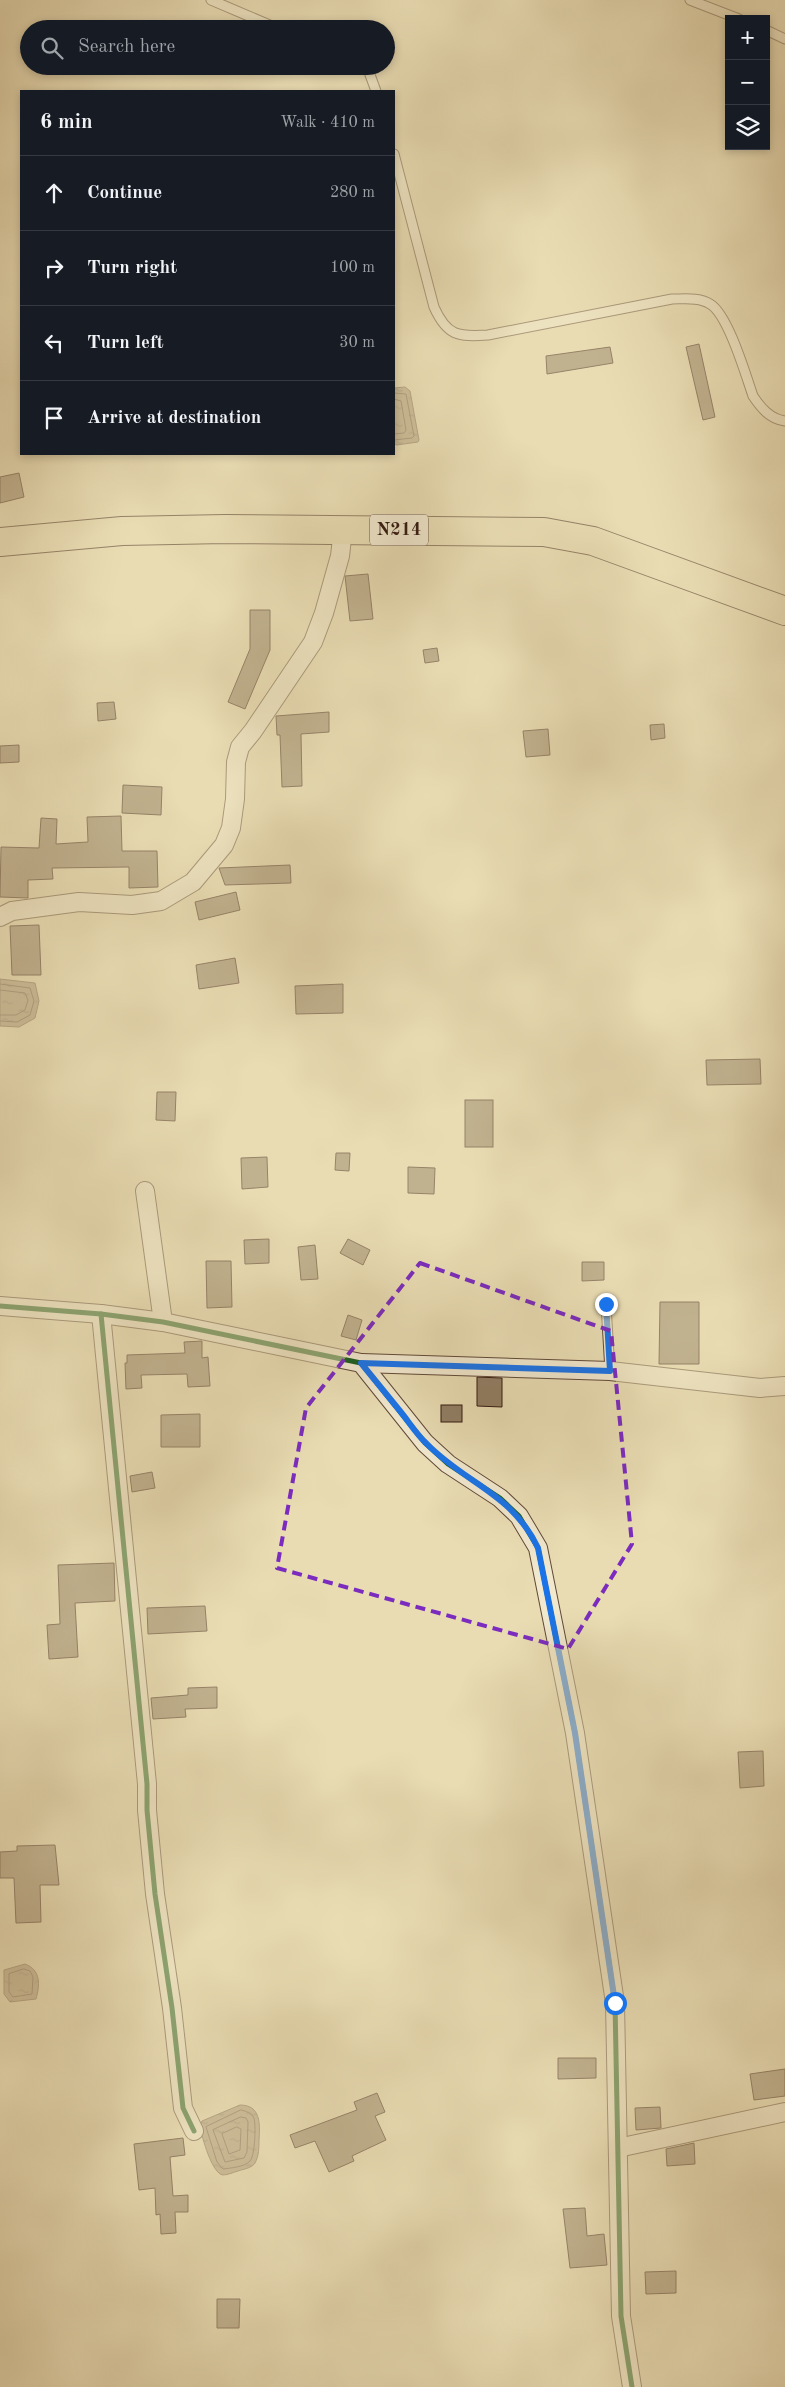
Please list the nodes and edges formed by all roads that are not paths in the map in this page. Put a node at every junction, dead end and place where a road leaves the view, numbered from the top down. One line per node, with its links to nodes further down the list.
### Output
1 (211, 0): 4 (lane)
2 (690, 0): 3 (lane)
3 (729, 15)
4 (258, 20)
5 (770, 32): 6 (lane)
6 (785, 39)
7 (370, 75): 8 (lane)
8 (376, 90)
9 (395, 158): 10 (lane)
10 (785, 421)
11 (343, 529): 12 (highway, N214); 13 (highway, N214); 14 (street)
12 (0, 542)
13 (785, 611)
14 (0, 917)
15 (145, 1191): 19 (street)
16 (606, 1304): 21 (lane)
17 (0, 1306): 18 (street)
18 (101, 1314): 19 (street); 24 (street)
19 (163, 1322): 20 (street)
20 (361, 1363): 21 (street); 25 (street)
21 (610, 1371): 22 (street)
22 (785, 1386)
23 (785, 2112): 25 (street)
24 (194, 2131)
25 (618, 2148): 26 (street)
26 (632, 2387)

